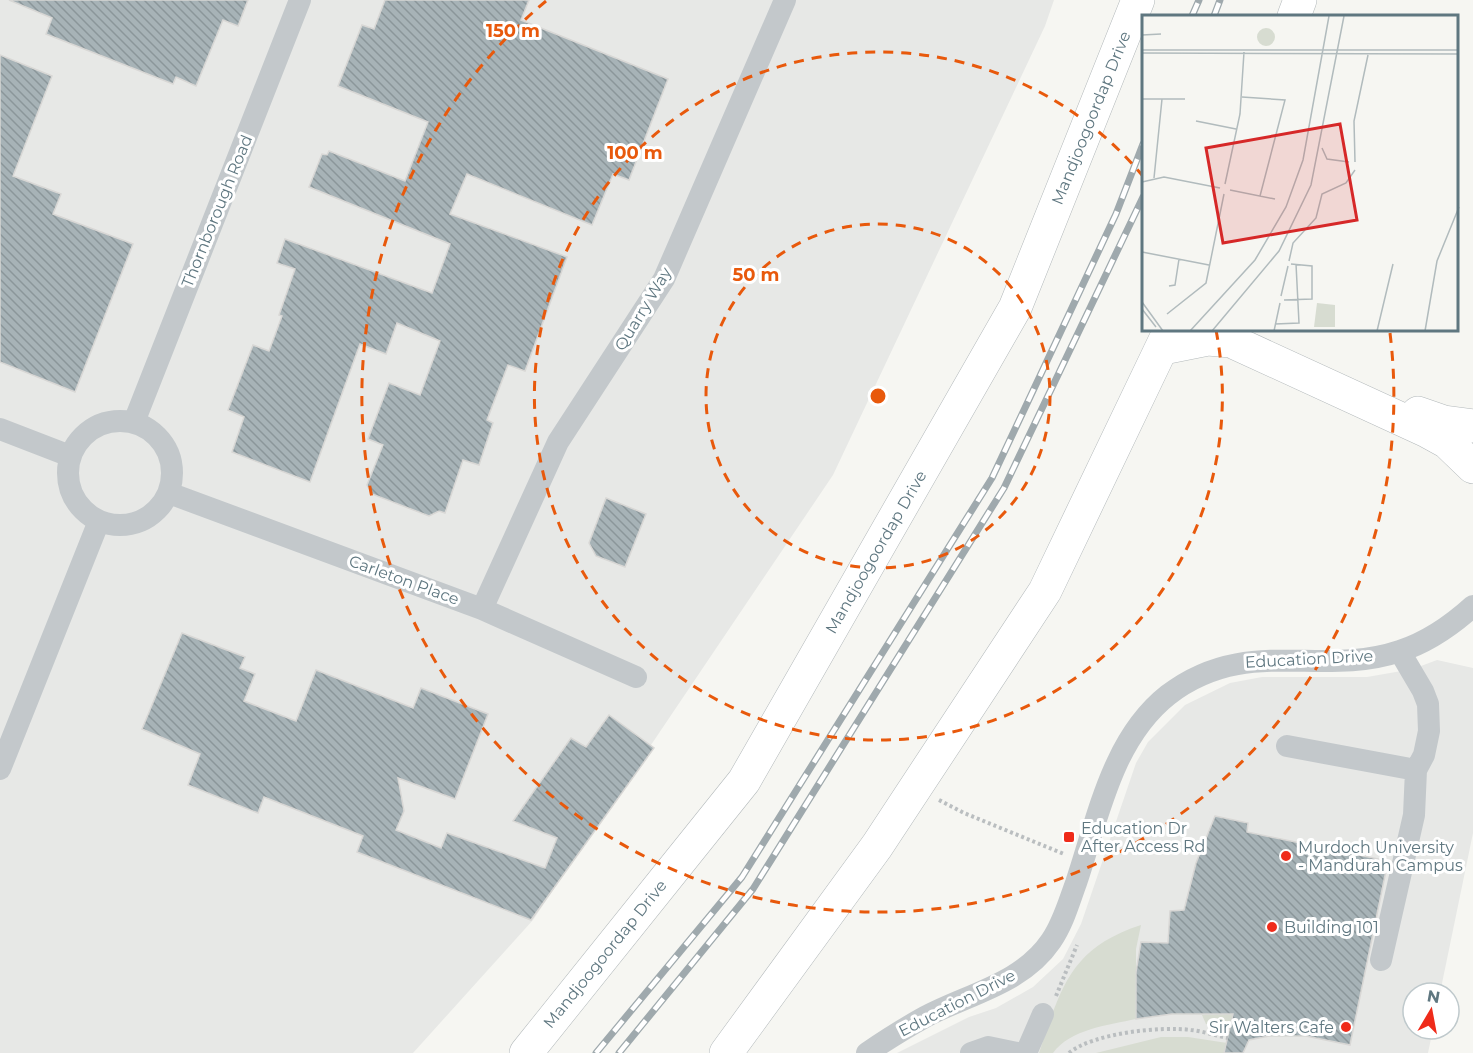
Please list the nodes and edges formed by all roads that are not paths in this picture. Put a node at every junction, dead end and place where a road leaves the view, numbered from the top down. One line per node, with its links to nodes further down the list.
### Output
1 (300, 0): 8 (street, Thornborough Road)
2 (785, 0): 16 (street, Quarry Way)
3 (1138, 0): 25 (highway, Mandjoogoordap Drive)
4 (1300, 0): 5 (highway)
5 (1293, 15)
6 (1263, 332): 9 (highway)
7 (1167, 339): 12 (highway); 26 (highway)
8 (134, 422): 11 (street); 13 (street)
9 (1473, 426)
10 (0, 429): 11 (street)
11 (70, 456): 14 (street)
12 (1473, 467)
13 (169, 493): 14 (street); 16 (street, Carleton Place)
14 (99, 521): 20 (street)
15 (1472, 606): 17 (street, Education Drive)
16 (482, 609): 18 (street, Carleton Place)
17 (1400, 651): 21 (street); 27 (street, Education Drive)
18 (636, 677)
19 (1287, 746): 21 (street)
20 (0, 769)
21 (1416, 770): 22 (street)
22 (1381, 960)
23 (1047, 1010): 24 (street)
24 (1016, 1052): 28 (street)
25 (526, 1053)
26 (726, 1053)
27 (867, 1053)
28 (971, 1053)

